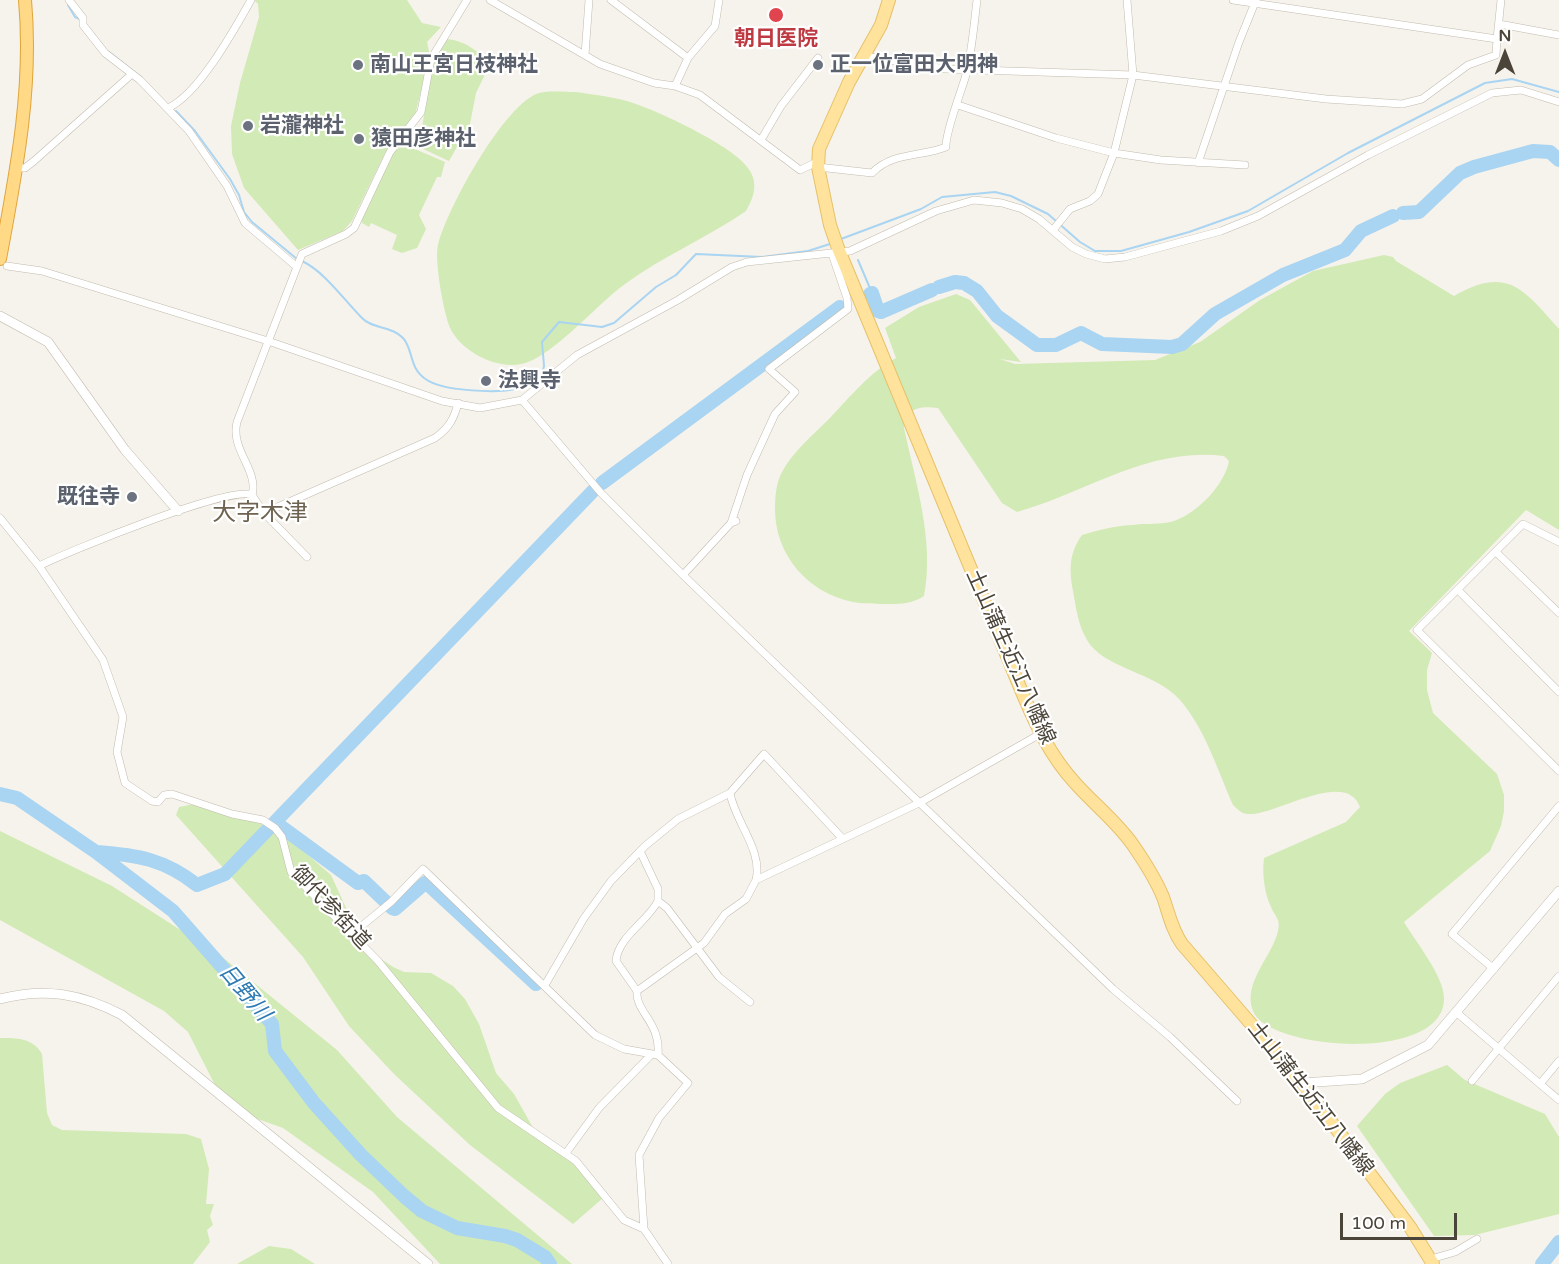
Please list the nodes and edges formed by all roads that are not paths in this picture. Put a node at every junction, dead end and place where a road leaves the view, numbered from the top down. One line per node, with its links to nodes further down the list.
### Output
1 (25, 0): 35 (highway)
2 (69, 0): 23 (street)
3 (251, 0): 29 (street)
4 (467, 0): 39 (street)
5 (490, 0): 18 (street)
6 (590, 0): 18 (street)
7 (611, 0): 20 (street)
8 (719, 0): 20 (street)
9 (889, 0): 19 (main road, 土山蒲生近江八幡線)
10 (976, 0): 22 (street)
11 (1127, 0): 24 (street)
12 (1233, 0): 14 (street)
13 (1501, 0): 15 (street)
14 (1256, 2): 17 (street); 25 (street)
15 (1499, 24): 16 (street); 17 (street)
16 (1559, 35)
17 (1497, 39): 25 (street)
18 (585, 55): 26 (street)
19 (864, 56): 22 (street); 33 (main road, 土山蒲生近江八幡線)
20 (688, 58): 26 (street)
21 (818, 58): 30 (street)
22 (967, 70): 24 (street); 28 (street)
23 (132, 74): 29 (street); 35 (street)
24 (1133, 75): 25 (street); 31 (street)
25 (1224, 84): 32 (street)
26 (675, 86): 30 (street)
27 (1559, 102): 36 (street)
28 (958, 105): 31 (street); 33 (street)
29 (168, 108): 39 (street)
30 (761, 140): 33 (street)
31 (1114, 153): 32 (street); 36 (street)
32 (1198, 163): 34 (street)
33 (818, 165): 37 (main road, 土山蒲生近江八幡線)
34 (1245, 165)
35 (17, 168): 38 (highway)
36 (1054, 229): 37 (street)
37 (837, 252): 42 (street); 52 (street); 56 (main road, 土山蒲生近江八幡線)
38 (4, 262): 41 (street)
39 (298, 266): 41 (street)
40 (0, 316): 45 (street)
41 (268, 341): 43 (street); 44 (street)
42 (522, 400): 43 (street); 52 (street)
43 (458, 403): 46 (street)
44 (252, 495): 45 (street); 46 (street)
45 (178, 511): 51 (street)
46 (264, 513): 50 (street)
47 (0, 518): 51 (street, 御代参街道)
48 (1559, 542): 49 (street)
49 (1496, 552): 53 (street); 54 (street)
50 (307, 557)
51 (39, 566): 66 (street, 御代参街道)
52 (683, 575): 59 (street)
53 (1458, 590): 55 (street); 57 (street)
54 (1559, 613)
55 (1559, 692)
56 (1040, 734): 59 (street); 79 (main road, 土山蒲生近江八幡線)
57 (1559, 771)
58 (730, 793): 61 (street); 62 (street); 63 (street)
59 (919, 803): 61 (street); 82 (street)
60 (1559, 806): 68 (street)
61 (842, 838): 63 (street)
62 (640, 851): 65 (street); 70 (street)
63 (756, 879): 67 (street)
64 (1559, 891): 68 (street)
65 (658, 901): 67 (street); 71 (street)
66 (353, 933): 70 (street); 83 (street, 御代参街道)
67 (699, 948): 71 (street); 73 (street)
68 (1494, 969): 74 (street)
69 (1559, 976): 75 (street)
70 (545, 985): 76 (street)
71 (637, 991): 76 (street)
72 (0, 999): 87 (street)
73 (750, 1002)
74 (1456, 1012): 75 (street); 79 (street)
75 (1499, 1048): 78 (street); 80 (street)
76 (654, 1055): 83 (street); 84 (street)
77 (1559, 1061): 80 (street)
78 (1472, 1081)
79 (1302, 1083): 86 (main road, 土山蒲生近江八幡線)
80 (1540, 1084): 81 (street)
81 (1558, 1098)
82 (1237, 1101)
83 (566, 1153): 84 (street, 御代参街道)
84 (644, 1229): 88 (street, 御代参街道)
85 (1477, 1239): 86 (street)
86 (1432, 1262)
87 (428, 1264)
88 (668, 1264)

